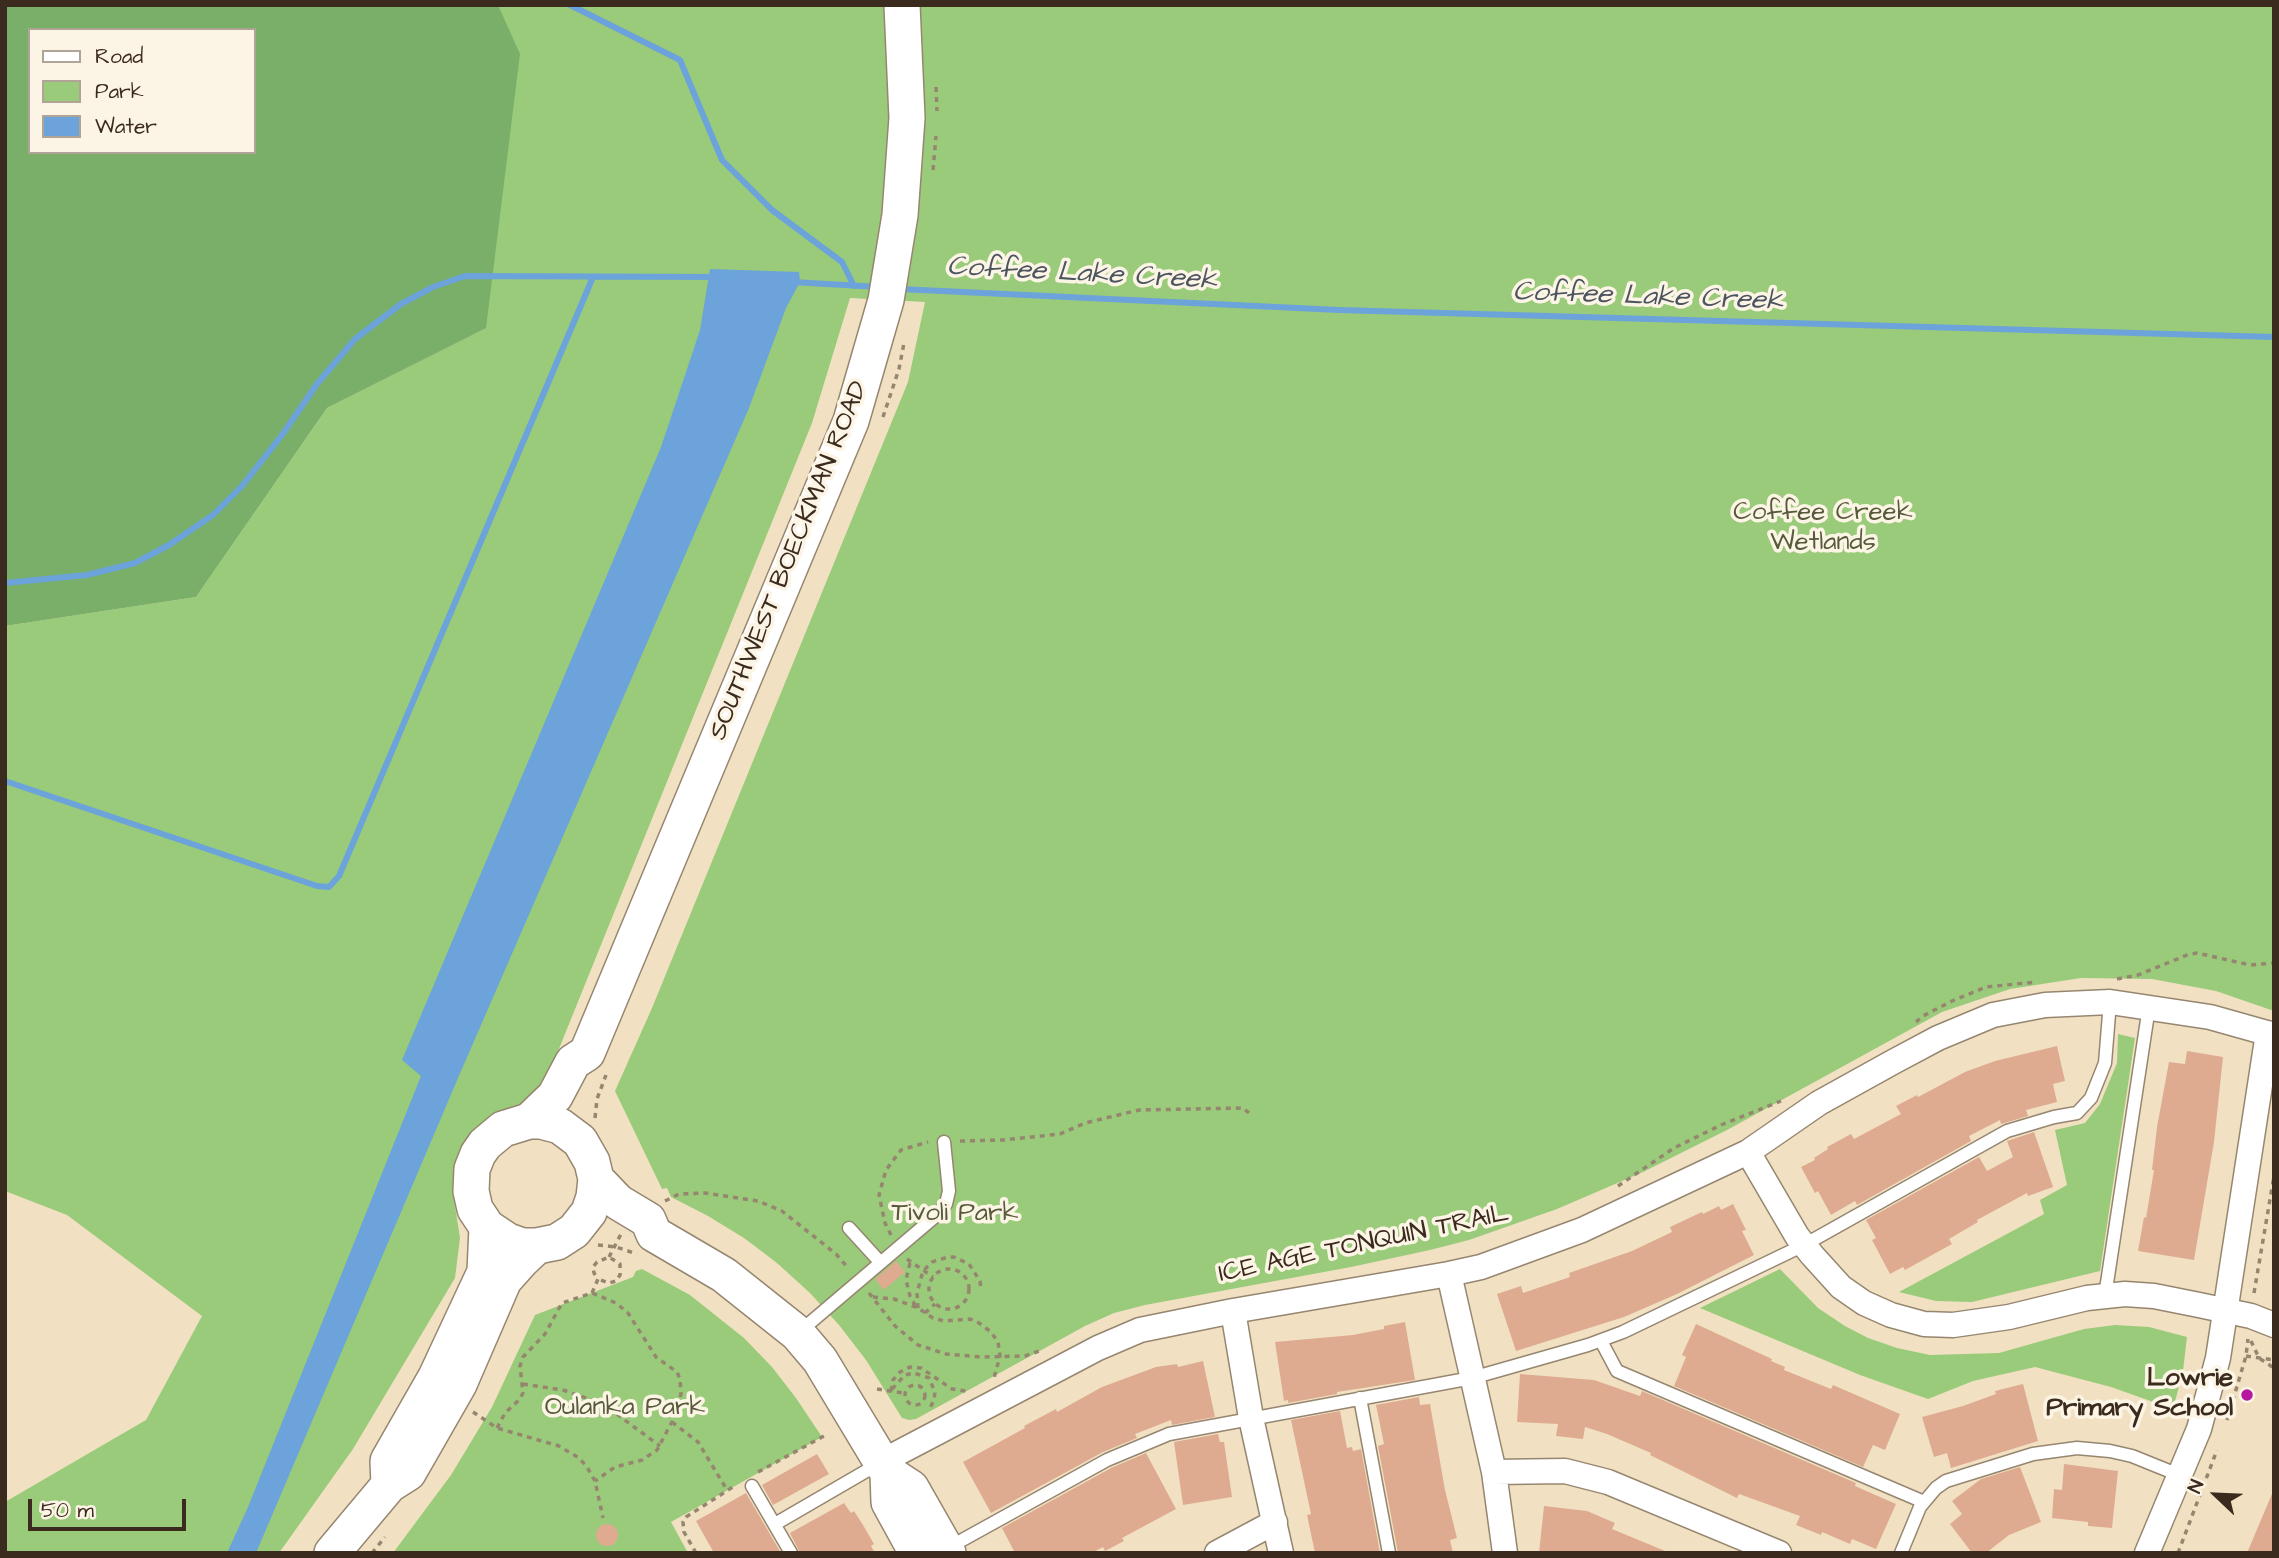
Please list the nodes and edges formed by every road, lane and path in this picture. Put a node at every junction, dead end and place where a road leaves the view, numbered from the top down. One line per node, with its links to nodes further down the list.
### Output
1 (903, 21): 8 (main road, SOUTHWEST BOECKMAN ROAD)
2 (2274, 963): 4 (path)
3 (2046, 982): 6 (path)
4 (2113, 991): 5 (street); 16 (street); 23 (lane)
5 (2149, 1007): 7 (street); 36 (lane)
6 (1914, 1024)
7 (2271, 1034): 41 (street)
8 (587, 1054): 13 (main road, SOUTHWEST BOECKMAN ROAD); 14 (main road, SOUTHWEST BOECKMAN ROAD)
9 (589, 1097): 11 (path)
10 (1789, 1098): 18 (path)
11 (597, 1099)
12 (1249, 1113): 15 (path)
13 (529, 1121): 14 (main road); 19 (main road, SOUTHWEST BOECKMAN ROAD)
14 (580, 1141): 17 (main road, SOUTHWEST BOECKMAN ROAD)
15 (944, 1142): 25 (lane); 25 (path)
16 (1748, 1152): 23 (street); 30 (street)
17 (596, 1179): 21 (main road); 22 (main road)
18 (1615, 1189)
19 (487, 1227): 24 (main road); 73 (main road, SOUTHWEST BOECKMAN ROAD)
20 (849, 1228): 27 (lane)
21 (574, 1231): 22 (main road); 24 (main road)
22 (650, 1232): 26 (path); 33 (path); 44 (main road)
23 (1804, 1245): 36 (street); 46 (lane)
24 (537, 1246): 73 (main road)
25 (897, 1248): 27 (lane); 28 (path)
26 (610, 1257): 32 (path); 32 (path)
27 (880, 1262): 33 (lane)
28 (910, 1263): 29 (path); 39 (path)
29 (923, 1271): 31 (path); 34 (path); 39 (path)
30 (1449, 1274): 40 (street); 53 (street)
31 (933, 1277): 38 (path); 38 (path)
32 (598, 1279): 35 (path)
33 (859, 1280): 37 (path); 44 (lane)
34 (981, 1289)
35 (592, 1293): 54 (path); 66 (path)
36 (2105, 1296): 41 (street)
37 (873, 1297): 39 (path); 48 (path)
38 (935, 1304): 42 (path)
39 (918, 1308): 42 (path)
40 (1233, 1311): 65 (street); 69 (street)
41 (2226, 1311): 43 (street); 71 (street)
42 (925, 1313): 48 (path)
43 (2274, 1325)
44 (797, 1334): 69 (main road)
45 (2248, 1336): 50 (path)
46 (1601, 1341): 53 (lane); 76 (lane)
47 (1047, 1349): 48 (path)
48 (1000, 1356): 56 (path)
49 (2246, 1356): 50 (path)
50 (2259, 1358): 51 (path); 52 (path)
51 (2274, 1360)
52 (2274, 1368)
53 (1472, 1378): 62 (lane); 70 (street)
54 (523, 1384): 67 (path); 68 (path)
55 (934, 1386): 59 (path); 60 (path); 64 (path)
56 (985, 1386)
57 (877, 1389): 60 (path)
58 (977, 1389): 60 (path)
59 (924, 1390): 61 (path); 61 (path)
60 (891, 1391): 61 (path)
61 (904, 1393)
62 (1360, 1398): 65 (lane); 85 (lane)
63 (470, 1408): 67 (path)
64 (924, 1416)
65 (1251, 1418): 78 (street); 80 (lane)
66 (672, 1422): 68 (path); 75 (path)
67 (497, 1429): 72 (path)
68 (660, 1446): 72 (path)
69 (885, 1468): 79 (lane); 80 (main road)
70 (1494, 1472): 86 (street); 87 (street)
71 (2179, 1475): 76 (lane); 89 (street)
72 (595, 1481): 77 (path)
73 (388, 1485): 81 (main road)
74 (752, 1486): 79 (lane)
75 (727, 1490)
76 (1924, 1502): 88 (lane)
77 (603, 1518)
78 (1275, 1522): 83 (street); 84 (street)
79 (775, 1524): 82 (lane)
80 (937, 1551)
81 (332, 1553)
82 (791, 1553)
83 (1217, 1553)
84 (1280, 1553)
85 (1389, 1553)
86 (1505, 1553)
87 (1779, 1553)
88 (1901, 1553)
89 (2147, 1553)

